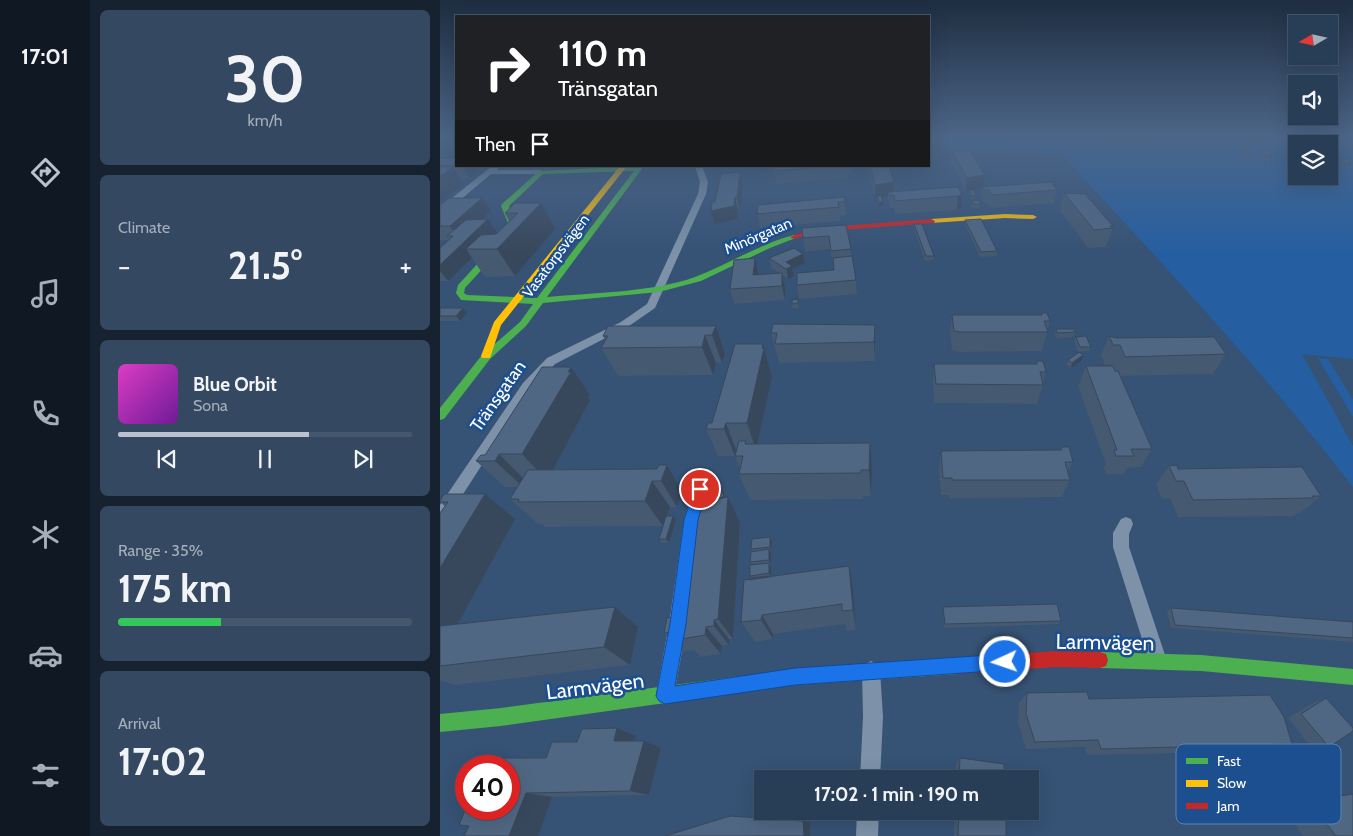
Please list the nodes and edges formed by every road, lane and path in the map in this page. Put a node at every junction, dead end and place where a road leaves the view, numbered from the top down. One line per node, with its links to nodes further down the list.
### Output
1 (487, 174): 6 (street)
2 (539, 174): 9 (street, Minörgatan)
3 (617, 174): 9 (street, Vasatorpsvägen)
4 (635, 174): 10 (street, Vasatorpsvägen)
5 (701, 174): 8 (street, Tränsgatan)
6 (450, 204)
7 (1033, 217): 8 (street, Minörgatan)
8 (659, 289): 10 (street, Minörgatan); 14 (street, Tränsgatan)
9 (514, 302): 10 (street, Minörgatan); 11 (street, Vasatorpsvägen)
10 (534, 302): 11 (street, Vasatorpsvägen)
11 (486, 357): 12 (street, Vasatorpsvägen)
12 (440, 416)
13 (700, 489): 19 (street)
14 (440, 517)
15 (1126, 524): 16 (street)
16 (1158, 661): 17 (street, Larmvägen); 18 (street, Larmvägen)
17 (870, 670): 19 (street, Larmvägen); 21 (street)
18 (1353, 676)
19 (665, 696): 20 (street, Larmvägen)
20 (440, 723)
21 (870, 770)
22 (868, 820): 23 (street)
23 (867, 836)

